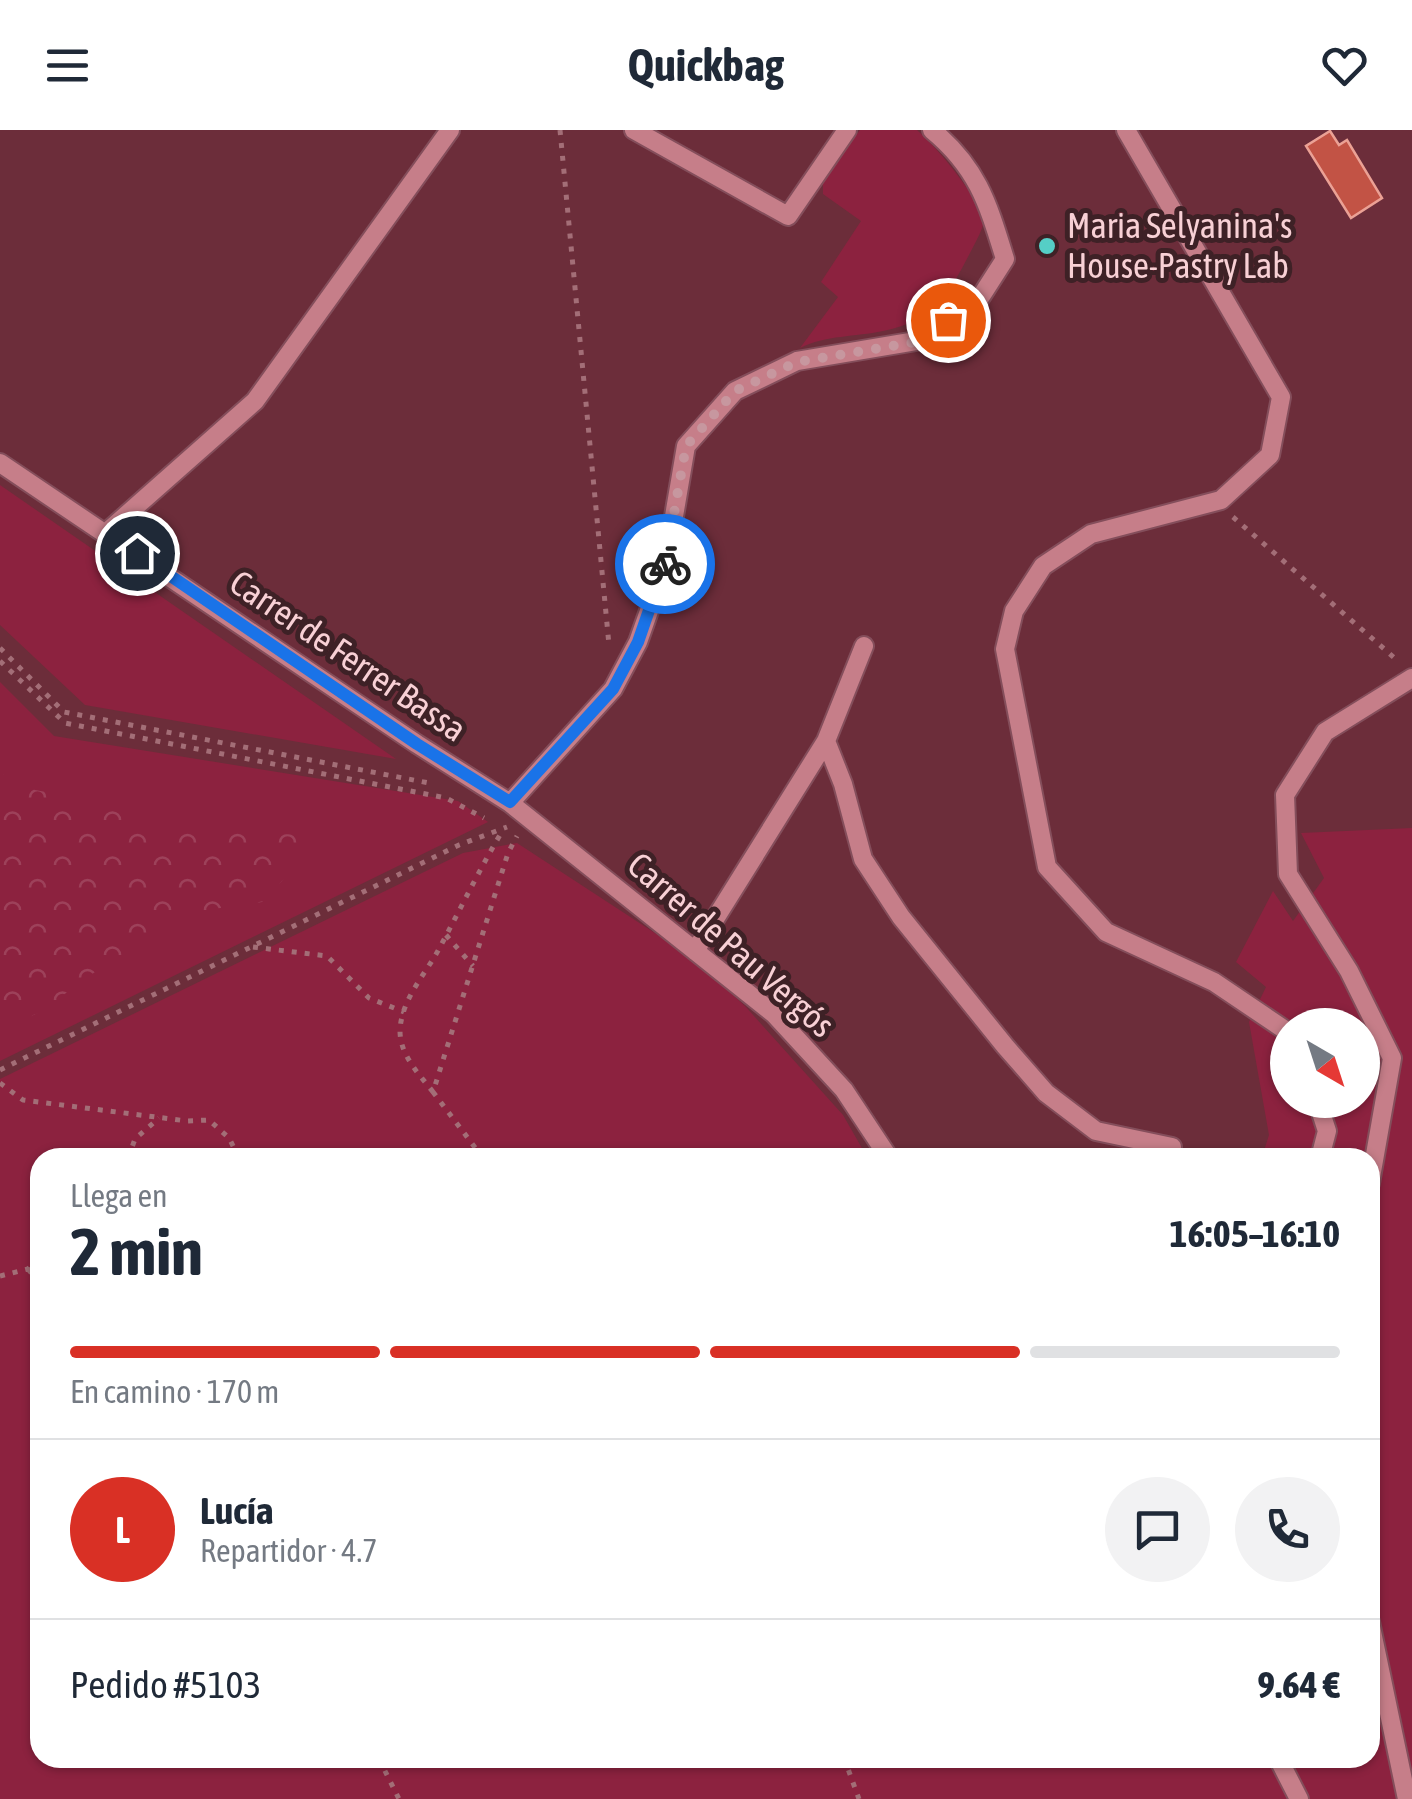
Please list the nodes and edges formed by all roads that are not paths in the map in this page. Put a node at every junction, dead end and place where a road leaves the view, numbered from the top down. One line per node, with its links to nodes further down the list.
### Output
1 (450, 130): 7 (street)
2 (634, 130): 3 (street)
3 (846, 130)
4 (932, 130): 11 (street)
5 (1126, 130): 13 (street)
6 (0, 463): 7 (street, Carrer de Ferrer Bassa)
7 (107, 532): 11 (street, Carrer de Ferrer Bassa)
8 (864, 646): 10 (street)
9 (1412, 678): 18 (street)
10 (826, 741): 12 (street); 16 (street)
11 (510, 802): 12 (street, Carrer de Pau Vergós)
12 (695, 951): 15 (street, Carrer de Pau Vergós)
13 (1270, 1020)
14 (1323, 1118): 17 (street)
15 (882, 1148)
16 (1172, 1148)
17 (1323, 1148)
18 (1378, 1148)
19 (1380, 1670): 22 (street)
20 (1283, 1768): 21 (street)
21 (1299, 1799)
22 (1407, 1799)

